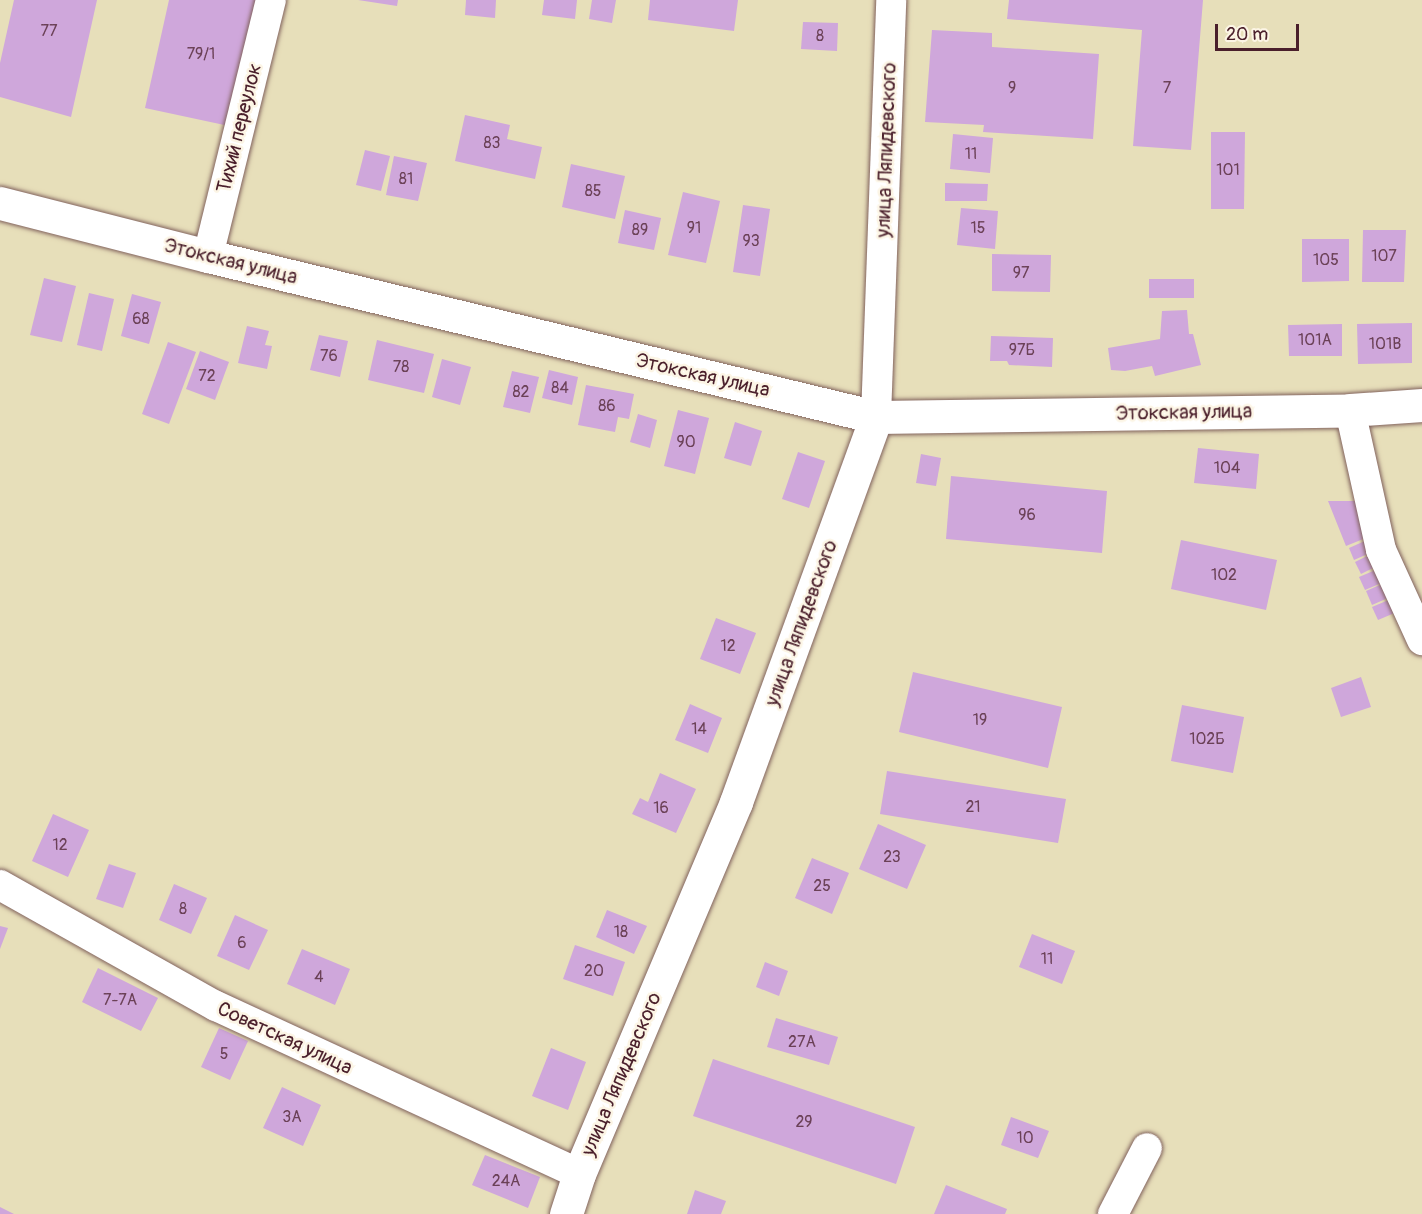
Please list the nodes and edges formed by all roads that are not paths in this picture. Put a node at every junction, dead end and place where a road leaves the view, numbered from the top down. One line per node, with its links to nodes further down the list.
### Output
1 (271, 0): 4 (street, Тихий переулок)
2 (891, 0): 7 (street, улица Ляпидевского)
3 (0, 203): 4 (main road, Этокская улица)
4 (208, 256): 7 (main road, Этокская улица)
5 (1422, 405): 6 (main road, Этокская улица)
6 (1350, 410): 7 (main road, Этокская улица); 8 (street)
7 (876, 417): 11 (main road, улица Ляпидевского)
8 (1422, 640)
9 (0, 885): 11 (street, Советская улица)
10 (1147, 1148): 13 (street)
11 (579, 1174): 12 (main road, улица Ляпидевского)
12 (566, 1214)
13 (1113, 1214)

